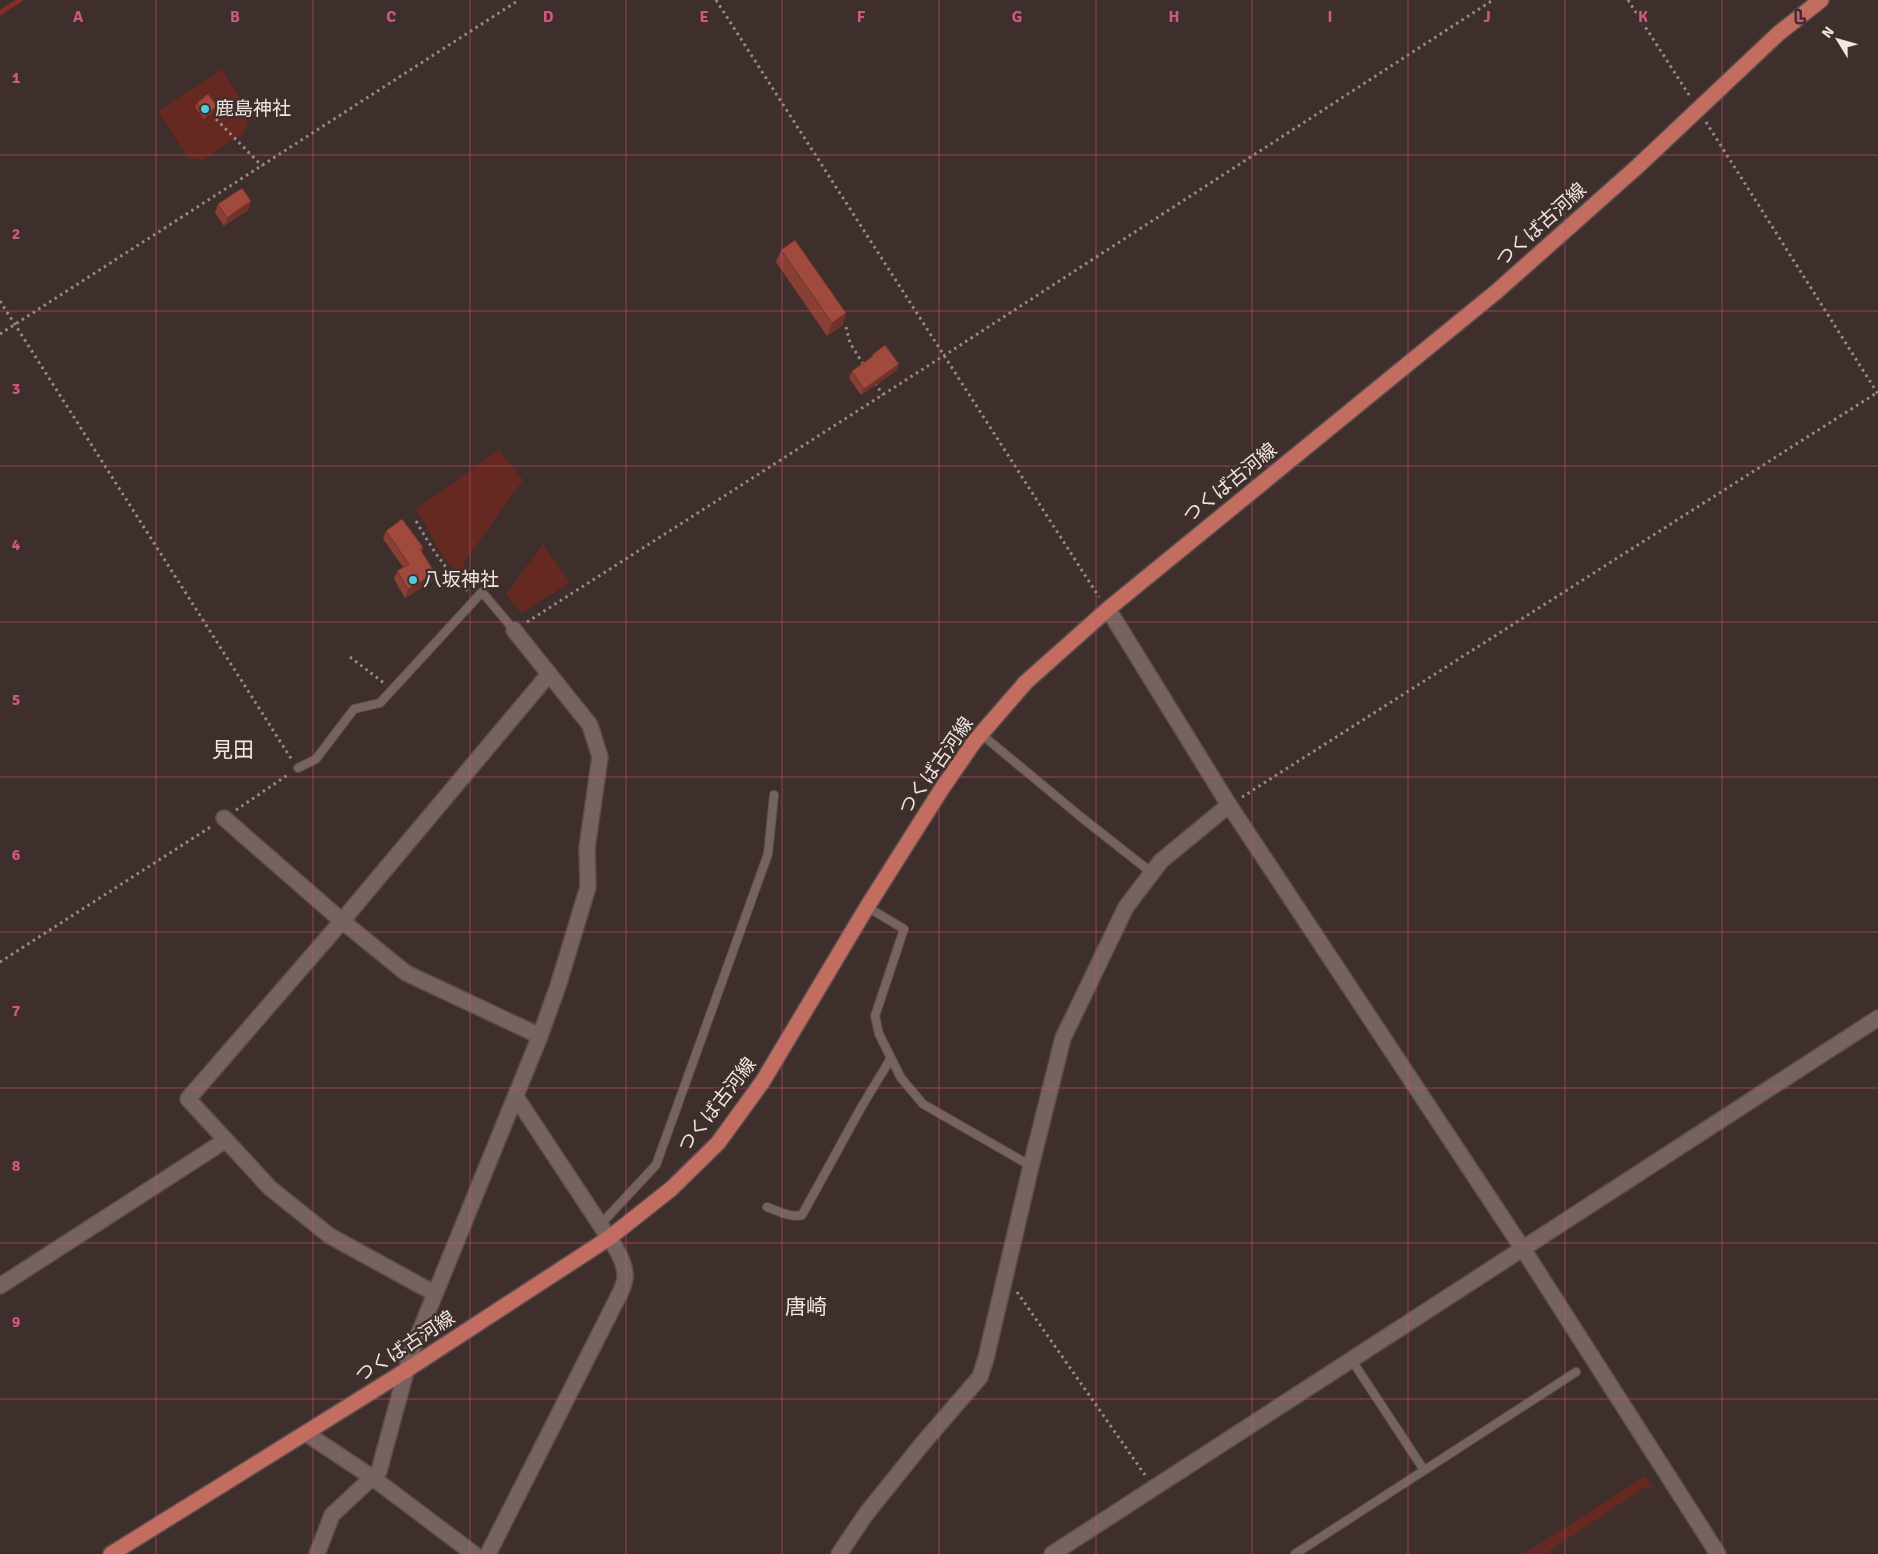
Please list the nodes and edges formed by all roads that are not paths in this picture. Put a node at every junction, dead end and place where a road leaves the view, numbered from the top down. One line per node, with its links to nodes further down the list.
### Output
1 (1821, 0): 2 (main road, つくば古河線)
2 (1108, 609): 5 (main road, つくば古河線); 8 (street)
3 (514, 630): 4 (street); 6 (lane)
4 (549, 674): 12 (street); 14 (street)
5 (981, 734): 10 (lane); 11 (main road, つくば古河線)
6 (298, 768)
7 (774, 795): 20 (lane)
8 (1229, 805): 10 (street); 22 (street)
9 (224, 818): 12 (street)
10 (1152, 873): 18 (street)
11 (867, 907): 15 (lane); 21 (main road, つくば古河線)
12 (342, 921): 14 (street); 17 (street)
13 (1878, 1018): 22 (street)
14 (540, 1036): 16 (street)
15 (891, 1058): 18 (lane); 19 (lane)
16 (516, 1097): 20 (street); 24 (street)
17 (226, 1140): 23 (street); 24 (street)
18 (1030, 1166): 35 (street)
19 (767, 1207)
20 (600, 1225): 21 (street)
21 (609, 1238): 26 (main road, つくば古河線); 34 (street)
22 (1523, 1249): 25 (street); 38 (street)
23 (0, 1286)
24 (434, 1293): 26 (street)
25 (1351, 1359): 29 (lane); 36 (street)
26 (405, 1371): 28 (main road, つくば古河線); 30 (street)
27 (1576, 1372): 29 (lane)
28 (307, 1434): 30 (street); 31 (main road, つくば古河線)
29 (1424, 1470): 37 (lane)
30 (373, 1478): 32 (street); 33 (street)
31 (111, 1554)
32 (317, 1554)
33 (474, 1554)
34 (488, 1554)
35 (839, 1554)
36 (1052, 1554)
37 (1295, 1554)
38 (1718, 1554)

